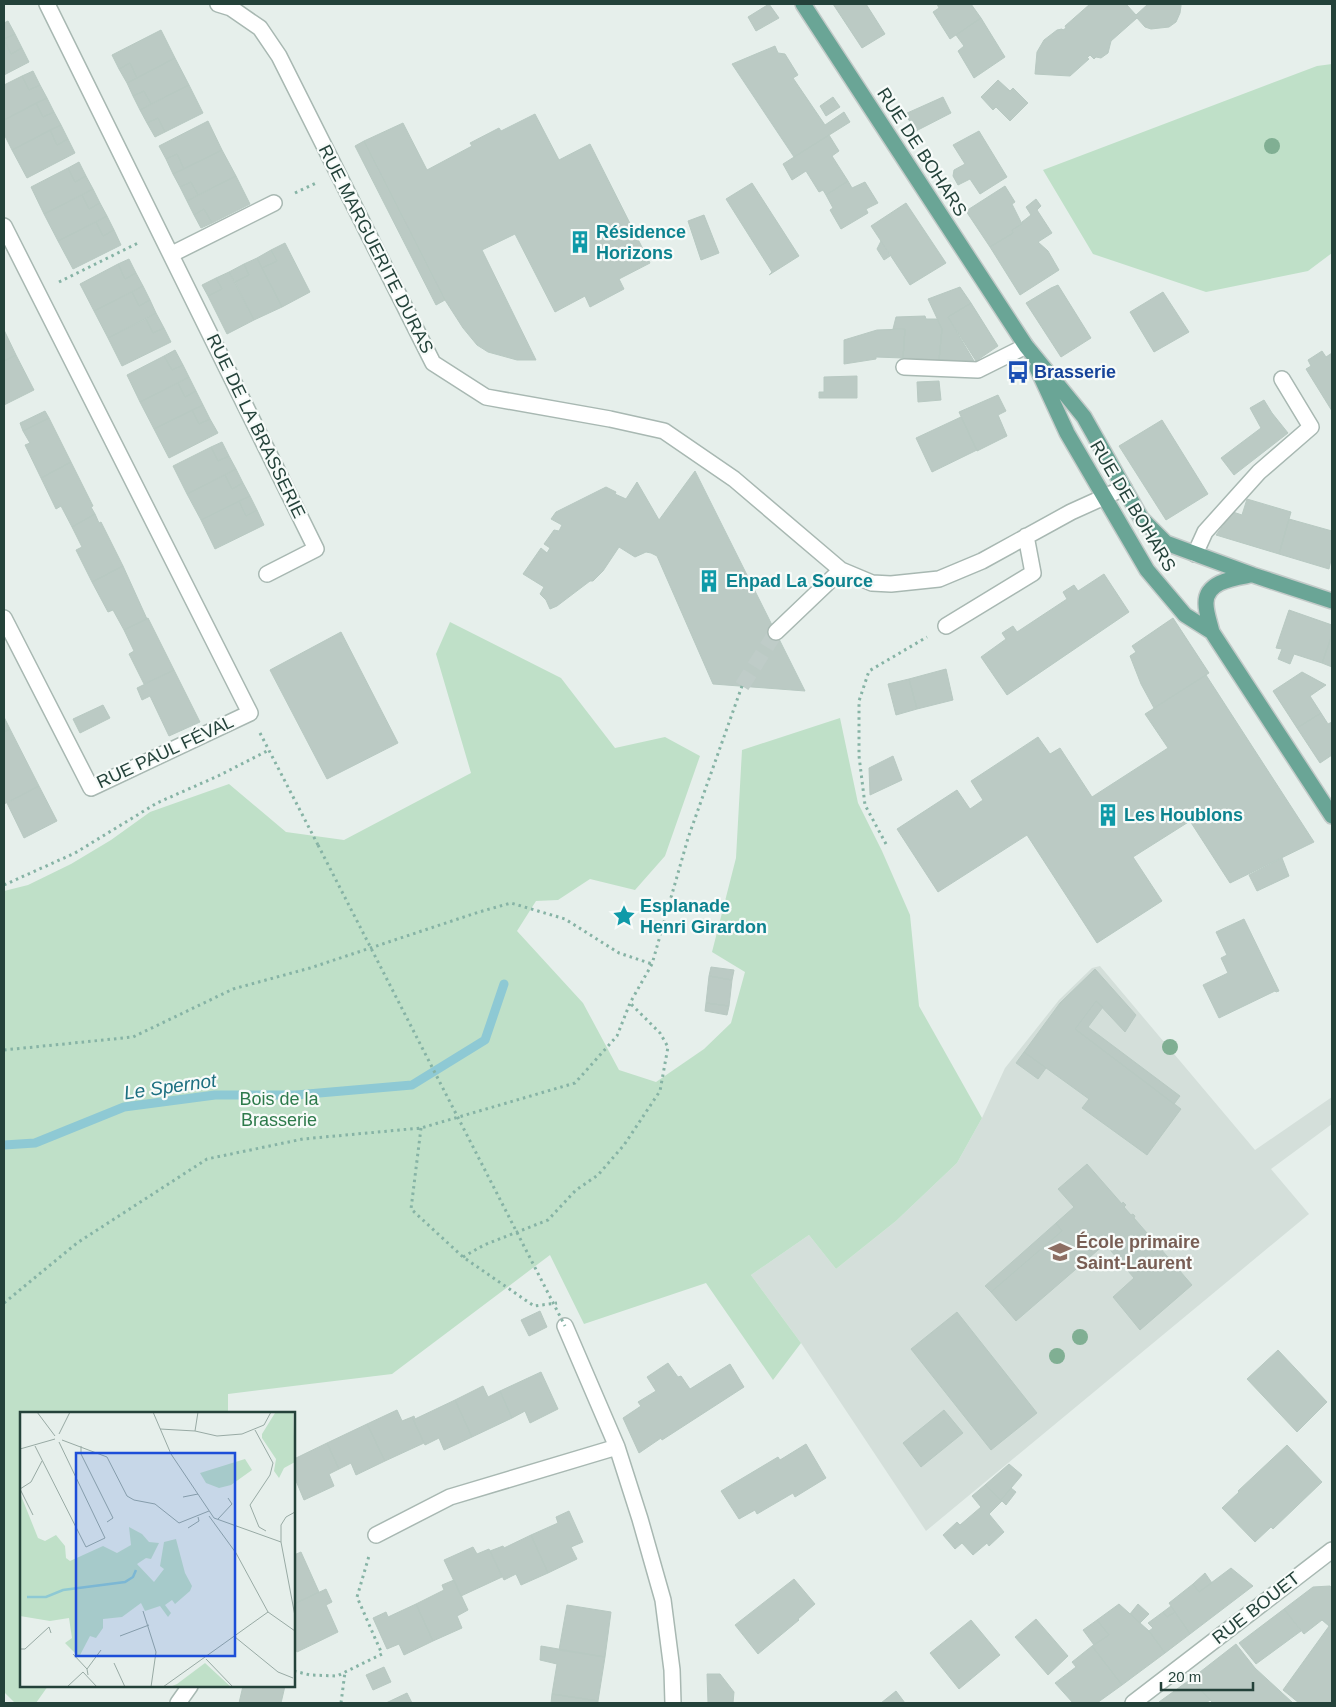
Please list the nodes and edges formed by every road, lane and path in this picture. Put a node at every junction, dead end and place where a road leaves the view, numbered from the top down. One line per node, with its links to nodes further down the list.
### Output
1 (47, 4): 7 (street, RUE DE LA BRASSERIE)
2 (218, 4): 4 (street, RUE MARGUERITE DURAS)
3 (803, 4): 10 (main road, RUE DE BOHARS)
4 (338, 173): 5 (path); 17 (street, RUE MARGUERITE DURAS)
5 (274, 203): 8 (street)
6 (4, 226): 9 (street)
7 (161, 232): 8 (street, RUE DE LA BRASSERIE); 9 (path)
8 (172, 254): 18 (street, RUE DE LA BRASSERIE)
9 (38, 292): 26 (street)
10 (1026, 346): 11 (street); 13 (main road, RUE DE BOHARS); 14 (main road, RUE DE BOHARS)
11 (904, 367)
12 (1282, 379): 16 (street, RUE DE BOHARS)
13 (1124, 488): 14 (street, RUE MARGUERITE DURAS); 16 (main road, RUE DE BOHARS)
14 (1104, 496): 15 (street, RUE MARGUERITE DURAS); 24 (main road, RUE DE BOHARS)
15 (1026, 536): 17 (street, RUE MARGUERITE DURAS); 22 (street)
16 (1195, 554): 19 (main road)
17 (841, 570): 23 (street)
18 (267, 574)
19 (1253, 575): 20 (main road); 24 (main road)
20 (1332, 601)
21 (4, 618): 26 (street, RUE PAUL FÉVAL)
22 (946, 626): 29 (path)
23 (776, 632)
24 (1212, 632): 28 (main road, RUE DE BOHARS)
25 (742, 686): 31 (path)
26 (250, 713): 27 (path)
27 (269, 750): 30 (path); 37 (path, bridge)
28 (1332, 816)
29 (886, 844)
30 (4, 885)
31 (652, 964): 32 (path); 33 (path)
32 (630, 1003): 34 (path); 35 (path)
33 (4, 1050)
34 (421, 1128): 35 (path); 36 (path)
35 (463, 1257): 37 (path)
36 (4, 1303)
37 (565, 1326): 38 (street)
38 (617, 1448): 39 (street); 46 (street)
39 (376, 1535): 42 (path)
40 (1332, 1550): 47 (street, RUE BOUET)
41 (295, 1671): 42 (path)
42 (345, 1672): 45 (path)
43 (189, 1687): 44 (street)
44 (178, 1703)
45 (341, 1703)
46 (673, 1703)
47 (1133, 1703)

